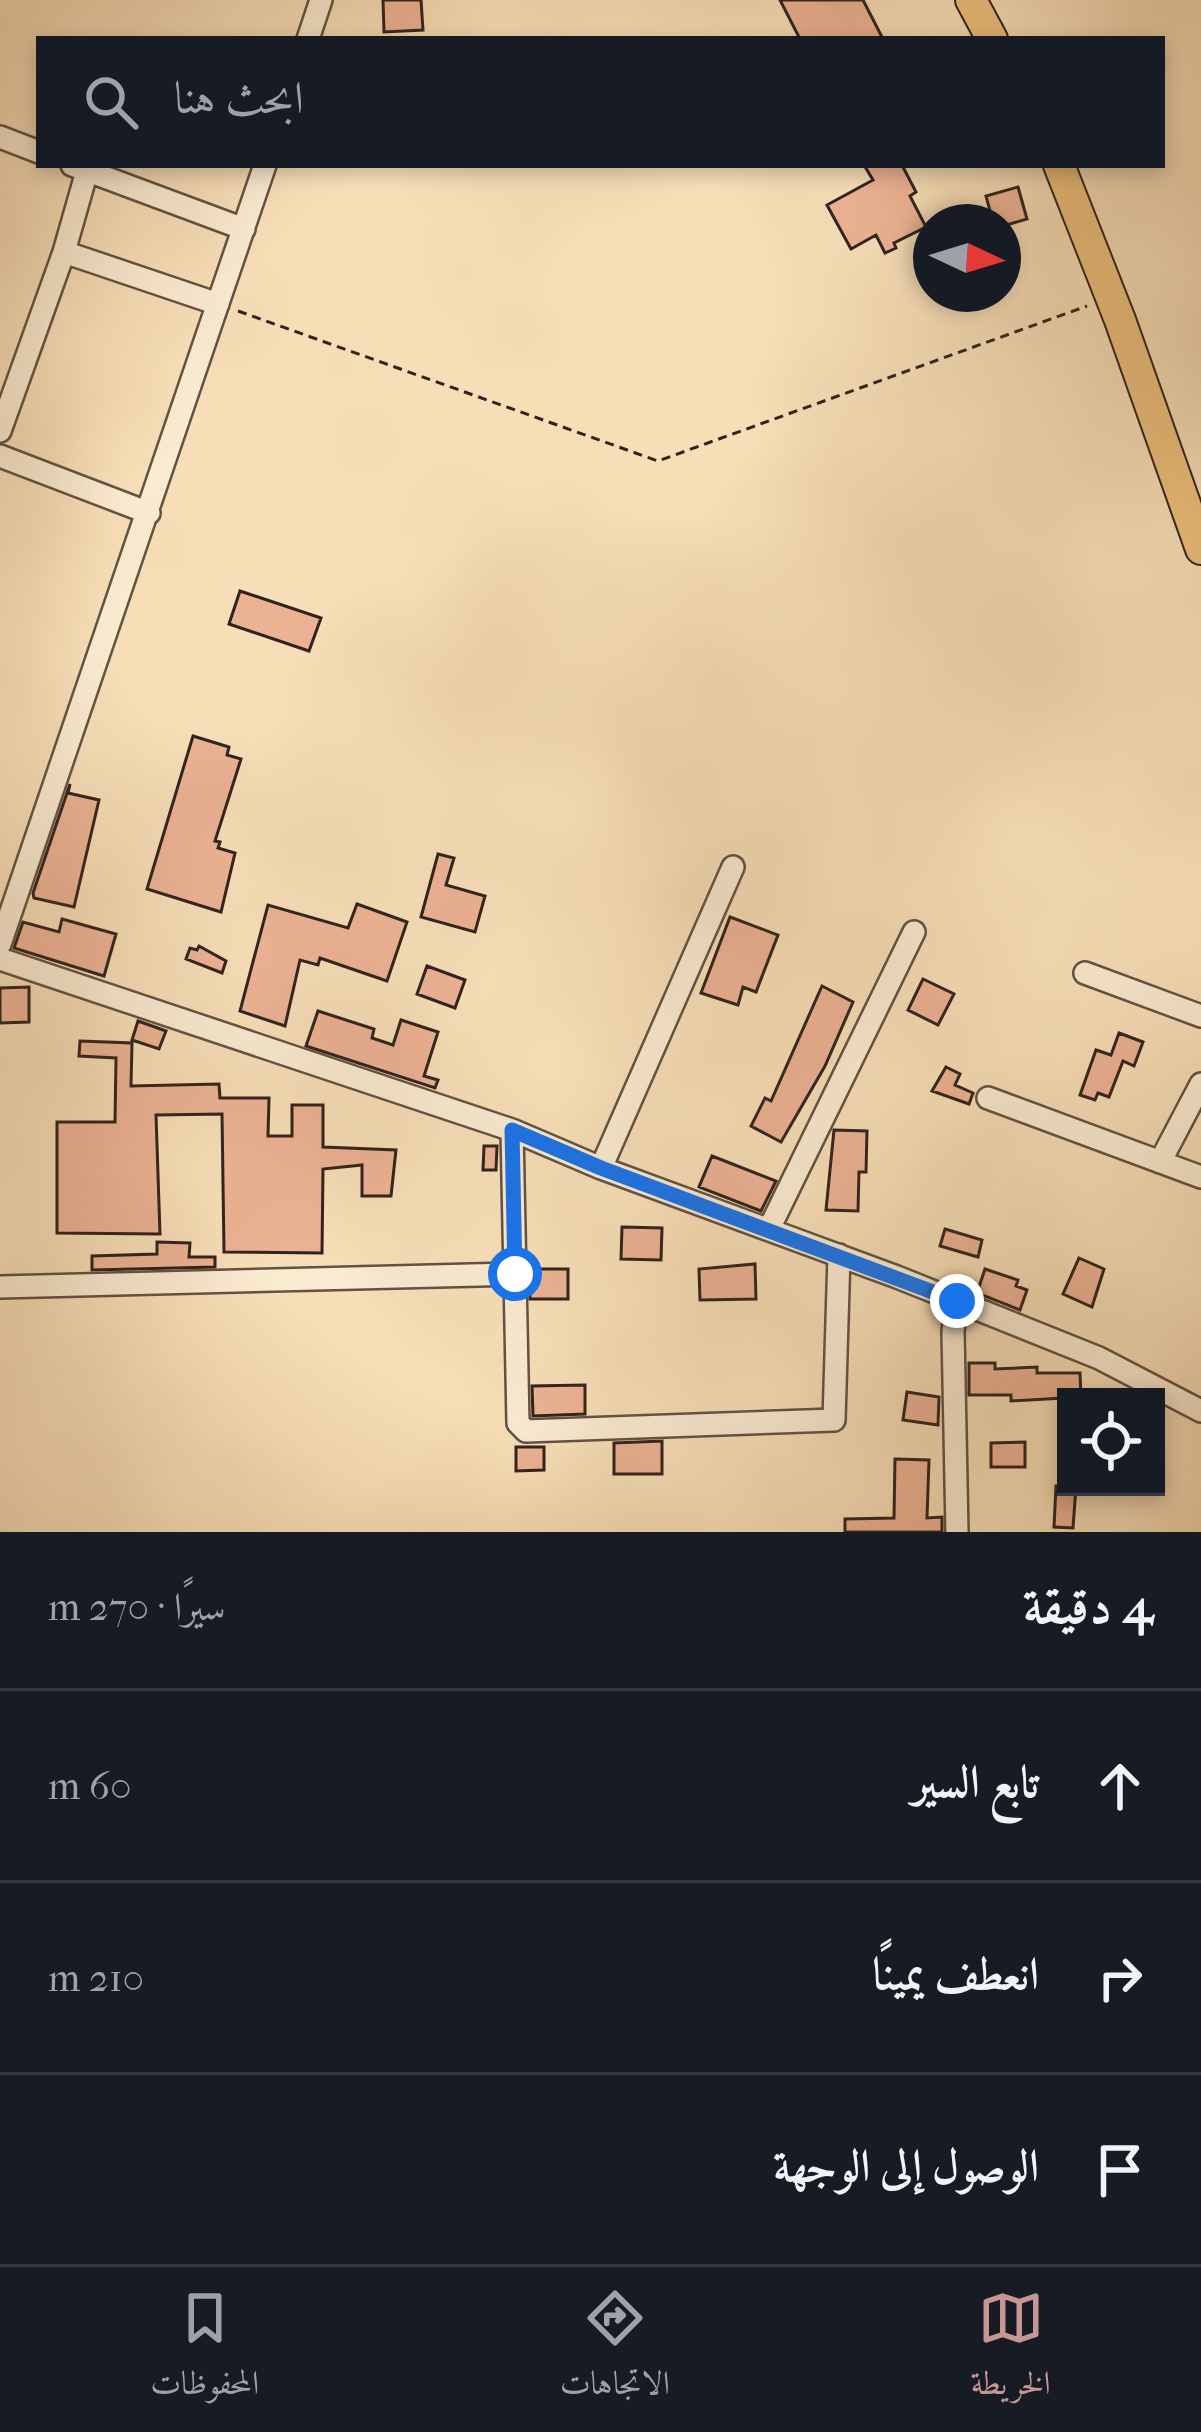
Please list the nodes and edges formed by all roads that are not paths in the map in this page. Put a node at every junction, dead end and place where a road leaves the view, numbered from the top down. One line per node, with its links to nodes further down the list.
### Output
1 (321, 0): 3 (street)
2 (971, 0): 4 (highway)
3 (309, 36)
4 (990, 36)
5 (0, 137): 6 (street)
6 (36, 151)
7 (80, 168): 10 (street); 11 (street)
8 (264, 168): 10 (street)
9 (1060, 168): 16 (highway)
10 (244, 229): 12 (street)
11 (64, 252): 12 (street); 13 (street)
12 (218, 304): 15 (street)
13 (0, 431)
14 (0, 456): 15 (street)
15 (149, 513): 19 (street)
16 (1201, 550)
17 (734, 867): 27 (street)
18 (914, 932): 29 (street)
19 (0, 944)
20 (0, 959): 25 (street)
21 (1085, 973): 22 (street)
22 (1201, 1016)
23 (1201, 1084): 26 (street)
24 (988, 1098): 26 (street)
25 (512, 1130): 27 (street); 31 (street)
26 (1160, 1162): 28 (street)
27 (601, 1168): 29 (street)
28 (1201, 1177)
29 (769, 1229): 30 (street)
30 (839, 1255): 31 (street); 33 (street)
31 (515, 1274): 32 (street)
32 (0, 1287)
33 (957, 1301): 34 (street); 35 (street)
34 (1201, 1411)
35 (957, 1532)

